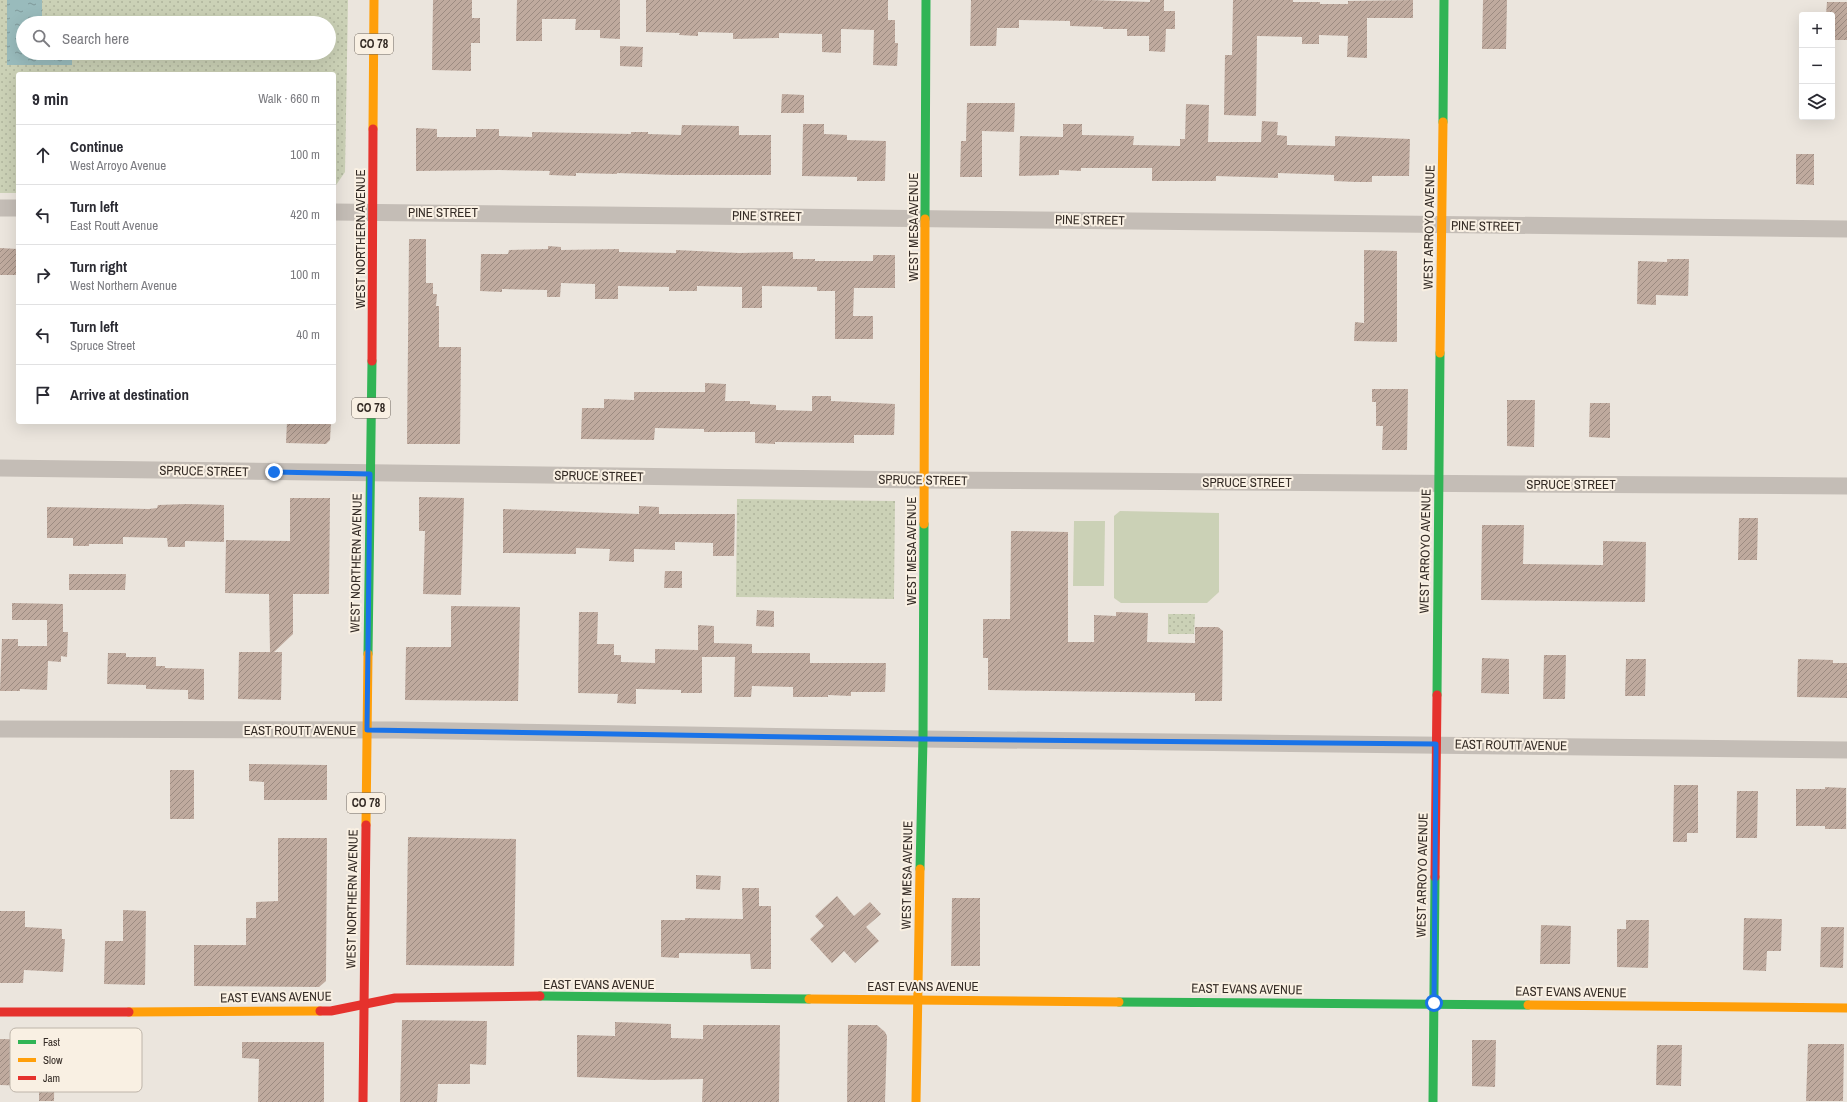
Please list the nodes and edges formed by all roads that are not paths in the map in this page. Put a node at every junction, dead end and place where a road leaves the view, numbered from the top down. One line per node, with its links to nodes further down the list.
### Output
1 (374, 0): 7 (street, WEST NORTHERN AVENUE / CO 78)
2 (926, 0): 8 (street, WEST MESA AVENUE)
3 (1444, 0): 9 (street, WEST ARROYO AVENUE)
4 (0, 208): 5 (street)
5 (16, 208)
6 (336, 212): 7 (street, PINE STREET)
7 (373, 212): 8 (street, PINE STREET); 12 (street, WEST NORTHERN AVENUE / CO 78)
8 (926, 218): 9 (street, PINE STREET); 13 (street, WEST MESA AVENUE)
9 (1442, 225): 10 (street, PINE STREET); 14 (street, WEST ARROYO AVENUE)
10 (1847, 229)
11 (0, 468): 12 (street, SPRUCE STREET)
12 (370, 474): 13 (street, SPRUCE STREET); 17 (street, WEST NORTHERN AVENUE / CO 78)
13 (924, 480): 14 (street, SPRUCE STREET); 18 (street, WEST MESA AVENUE)
14 (1439, 483): 15 (street, SPRUCE STREET); 19 (street, WEST ARROYO AVENUE)
15 (1847, 486)
16 (0, 728): 17 (street, EAST ROUTT AVENUE)
17 (367, 730): 18 (street, EAST ROUTT AVENUE); 23 (street, WEST NORTHERN AVENUE / CO 78)
18 (923, 739): 19 (street, EAST ROUTT AVENUE); 21 (street, WEST MESA AVENUE)
19 (1436, 744): 20 (street, EAST ROUTT AVENUE); 22 (street, WEST ARROYO AVENUE)
20 (1847, 750)
21 (917, 999): 22 (street, EAST EVANS AVENUE); 23 (street, EAST EVANS AVENUE); 27 (street, WEST MESA AVENUE)
22 (1434, 1003): 24 (street, EAST EVANS AVENUE); 28 (street, WEST ARROYO AVENUE)
23 (365, 1004): 25 (street, EAST EVANS AVENUE); 26 (street, WEST NORTHERN AVENUE / CO 78)
24 (1847, 1008)
25 (0, 1012)
26 (363, 1102)
27 (916, 1102)
28 (1433, 1102)

